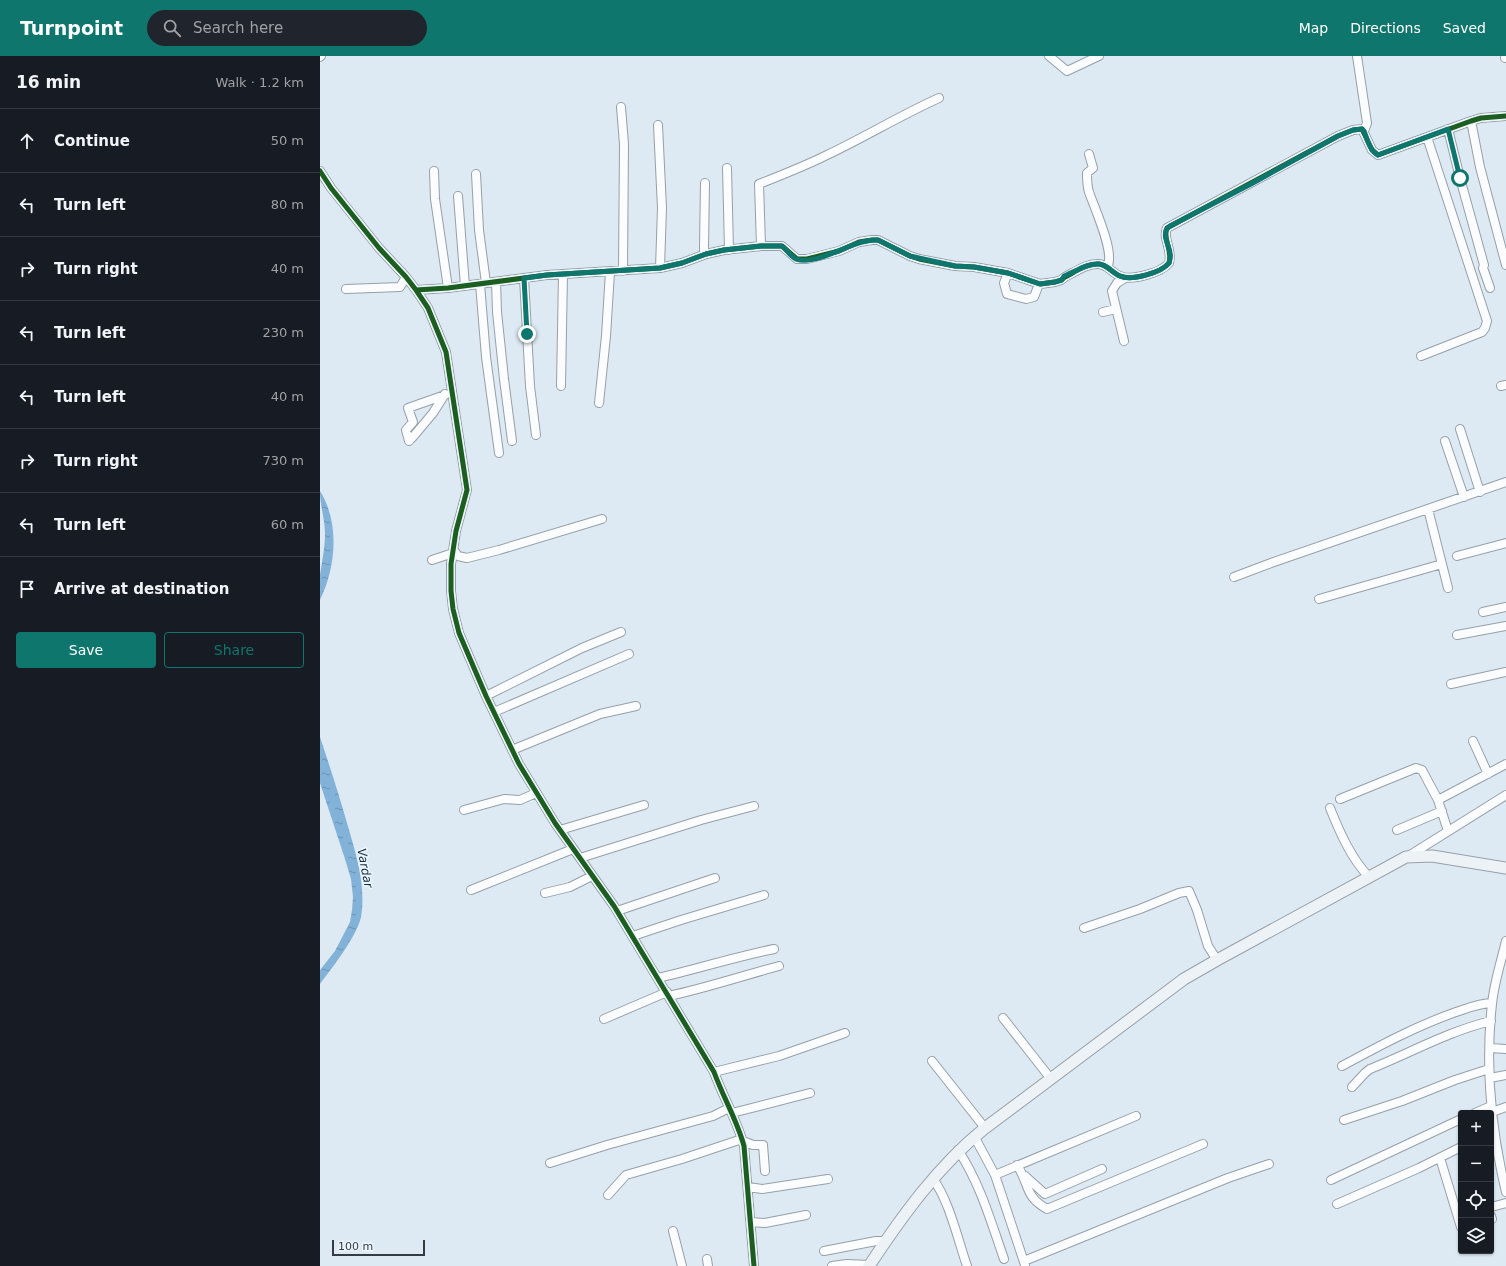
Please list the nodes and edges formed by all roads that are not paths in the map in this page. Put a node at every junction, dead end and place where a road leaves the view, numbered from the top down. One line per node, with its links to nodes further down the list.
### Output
1 (1049, 56): 2 (street)
2 (1099, 56)
3 (1357, 56): 10 (street)
4 (939, 98): 19 (street)
5 (621, 107): 25 (street)
6 (1506, 116): 7 (street)
7 (1471, 121): 9 (street); 22 (street)
8 (658, 125): 24 (street)
9 (1448, 129): 11 (street); 35 (street)
10 (1364, 131): 11 (street); 31 (street)
11 (1427, 136): 43 (street)
12 (1089, 154): 23 (street)
13 (727, 168): 20 (street)
14 (320, 171): 29 (street)
15 (434, 171): 37 (street)
16 (476, 174): 33 (street)
17 (705, 183): 21 (street)
18 (458, 196): 36 (street)
19 (761, 246): 20 (street); 27 (street)
20 (729, 250): 21 (street)
21 (706, 254): 24 (street)
22 (1506, 265)
23 (1107, 267): 31 (street); 34 (street)
24 (660, 268): 25 (street)
25 (623, 271): 26 (street)
26 (610, 272): 28 (street); 47 (street)
27 (1008, 273): 34 (street); 34 (street)
28 (563, 274): 30 (street); 45 (street)
29 (406, 277): 38 (street); 39 (street)
30 (524, 278): 32 (street); 49 (street)
31 (1125, 278): 40 (street)
32 (496, 282): 33 (street); 51 (street)
33 (483, 284): 36 (street); 52 (street)
34 (1039, 284)
35 (1491, 285)
36 (465, 286): 37 (street)
37 (448, 288): 39 (street)
38 (346, 289)
39 (416, 290): 44 (street)
40 (1116, 309): 41 (street); 42 (street)
41 (1103, 312)
42 (1124, 341)
43 (1421, 356)
44 (450, 381): 46 (street); 59 (street)
45 (560, 386)
46 (445, 395): 46 (street)
47 (599, 403)
48 (1460, 429): 54 (street)
49 (536, 435)
50 (1445, 441): 55 (street)
51 (512, 442)
52 (499, 453)
53 (1506, 482): 54 (street)
54 (1480, 492): 55 (street)
55 (1464, 497): 56 (street)
56 (1428, 509): 62 (street); 63 (street)
57 (602, 519): 59 (street)
58 (1506, 543): 60 (street)
59 (453, 551): 61 (street); 74 (street)
60 (1457, 556)
61 (432, 560)
62 (1442, 564): 64 (street); 65 (street)
63 (1234, 577)
64 (1448, 588)
65 (1320, 600)
66 (1506, 607): 67 (street)
67 (1483, 612)
68 (1506, 626): 70 (street)
69 (621, 632): 74 (street)
70 (1458, 635)
71 (628, 654): 76 (street)
72 (1506, 672): 73 (street)
73 (1451, 684)
74 (486, 696): 76 (street)
75 (636, 706): 78 (street)
76 (494, 712): 78 (street)
77 (1473, 741): 80 (street)
78 (512, 750): 81 (street)
79 (1506, 764): 80 (street)
80 (1488, 774): 84 (street)
81 (536, 793): 88 (street); 90 (street)
82 (1506, 795): 92 (street)
83 (1340, 799): 84 (street)
84 (1438, 800): 89 (street)
85 (644, 805): 90 (street)
86 (754, 806): 95 (street)
87 (1330, 808): 98 (street)
88 (464, 810)
89 (1442, 811): 91 (street); 92 (street)
90 (560, 830): 93 (street)
91 (1397, 830)
92 (1448, 831): 94 (street)
93 (573, 848): 95 (street); 100 (street)
94 (1406, 857): 96 (main road); 98 (main road)
95 (580, 858): 97 (street)
96 (1506, 868)
97 (592, 876): 101 (street); 103 (street)
98 (1369, 877): 108 (main road)
99 (715, 878): 103 (street)
100 (471, 890)
101 (545, 893)
102 (764, 895): 105 (street)
103 (617, 911): 105 (street)
104 (1084, 928): 108 (street)
105 (633, 936): 111 (street)
106 (1506, 941): 110 (street)
107 (774, 948): 111 (street)
108 (1217, 960): 126 (main road)
109 (779, 966): 112 (street)
110 (1502, 968): 113 (street)
111 (658, 978): 112 (street)
112 (668, 994): 115 (street); 123 (street)
113 (1492, 1003): 116 (street); 121 (street)
114 (1003, 1018): 126 (street)
115 (604, 1019)
116 (1491, 1022): 118 (street); 127 (street)
117 (845, 1033): 123 (street)
118 (1490, 1048): 119 (street); 122 (street)
119 (1506, 1049)
120 (932, 1061): 136 (street)
121 (1342, 1066)
122 (1489, 1069): 125 (street); 134 (street)
123 (714, 1072): 131 (street)
124 (1506, 1075): 125 (street)
125 (1490, 1078): 130 (street)
126 (1051, 1079): 136 (main road)
127 (1352, 1087)
128 (810, 1093): 131 (street)
129 (1506, 1107): 130 (street)
130 (1492, 1109): 132 (street)
131 (730, 1110): 139 (street); 144 (street)
132 (1488, 1110)
133 (1136, 1116): 146 (street)
134 (1344, 1120)
135 (1458, 1120): 154 (street)
136 (985, 1128): 138 (main road)
137 (1494, 1135): 149 (street)
138 (974, 1136): 142 (main road); 150 (street)
139 (743, 1140): 148 (street); 155 (street); 157 (street)
140 (1202, 1144): 151 (street)
141 (1458, 1149): 143 (street)
142 (958, 1150): 153 (main road); 167 (street)
143 (1440, 1158): 159 (street); 162 (street)
144 (550, 1163)
145 (1269, 1164): 168 (street)
146 (1017, 1165): 150 (street); 151 (street)
147 (1102, 1169): 151 (street)
148 (765, 1171)
149 (1504, 1171): 156 (street)
150 (994, 1175): 168 (street)
151 (1024, 1175)
152 (828, 1179): 155 (street)
153 (933, 1179): 165 (main road); 173 (street)
154 (1331, 1180)
155 (748, 1187): 163 (street)
156 (1506, 1192)
157 (608, 1195)
158 (1506, 1203): 160 (street)
159 (1337, 1204)
160 (1494, 1206)
161 (806, 1215): 163 (street)
162 (1458, 1218)
163 (750, 1222): 171 (street)
164 (672, 1231): 170 (street)
165 (885, 1241): 166 (street); 169 (main road)
166 (824, 1250)
167 (1004, 1259)
168 (1025, 1263)
169 (869, 1265): 172 (street)
170 (682, 1266)
171 (754, 1266)
172 (832, 1266)
173 (967, 1266)

